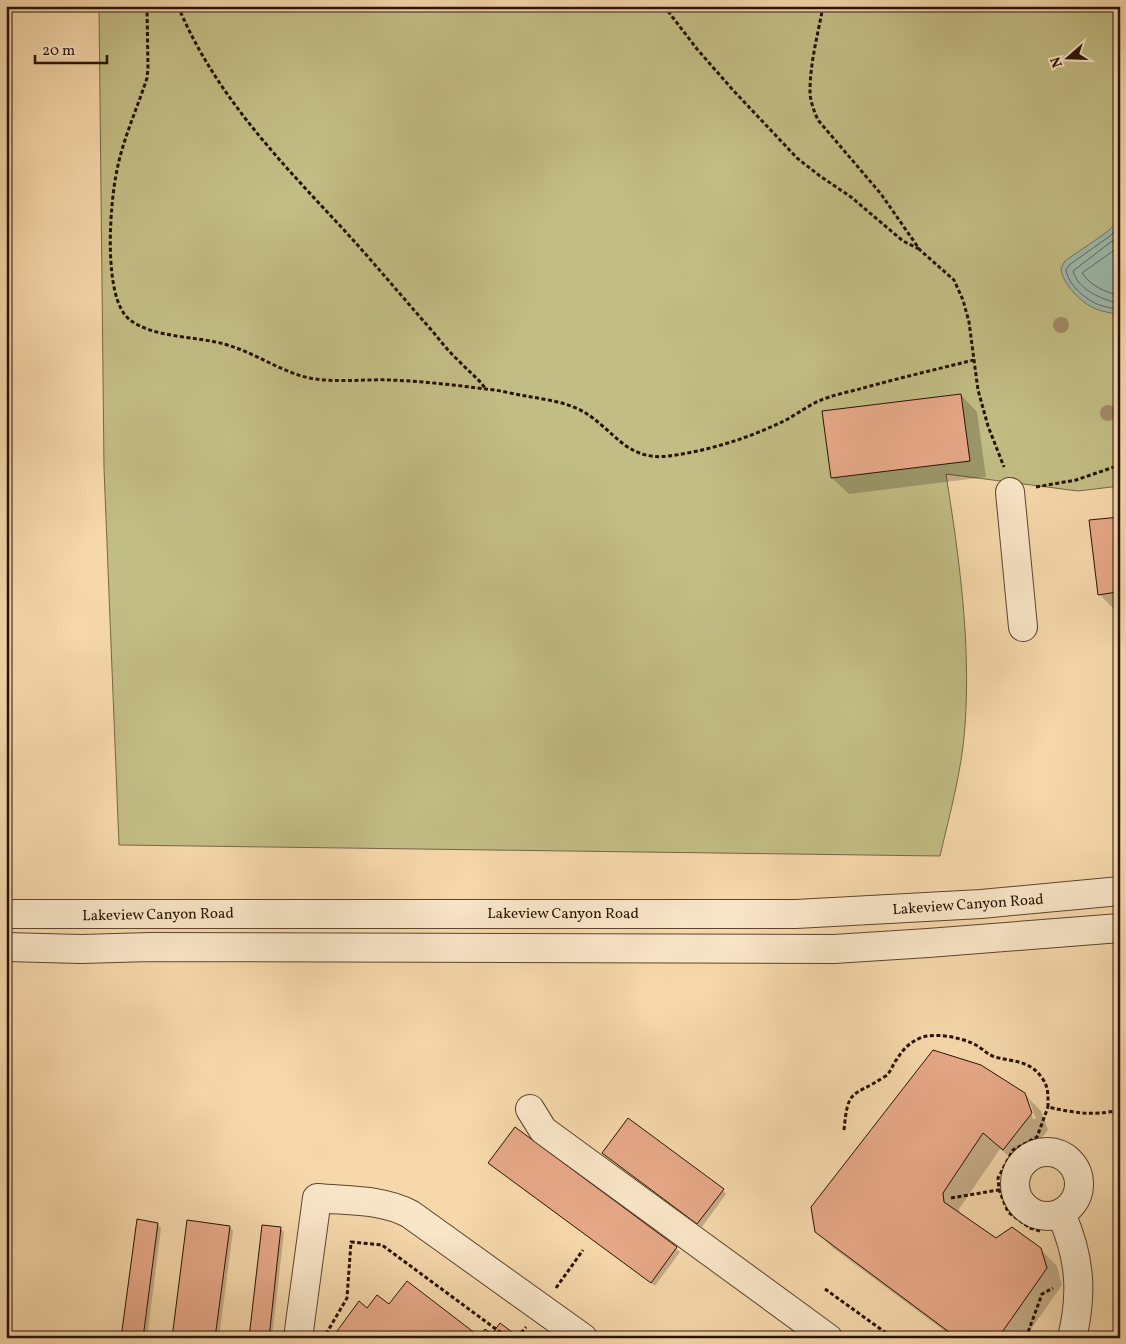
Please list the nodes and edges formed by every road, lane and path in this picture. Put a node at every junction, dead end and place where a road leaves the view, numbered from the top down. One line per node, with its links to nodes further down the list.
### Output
1 (147, 6): 7 (path)
2 (178, 6): 7 (path)
3 (664, 6): 5 (path)
4 (823, 6): 5 (path)
5 (920, 250): 6 (path)
6 (974, 360): 7 (path); 9 (path)
7 (485, 388)
8 (1120, 465): 9 (path)
9 (1010, 492): 10 (street)
10 (1023, 628)
11 (1120, 891): 12 (street, Lakeview Canyon Road)
12 (6, 914)
13 (1120, 928): 14 (street)
14 (6, 947)
15 (1048, 1108): 17 (path); 18 (path); 19 (path)
16 (530, 1109): 28 (street)
17 (1120, 1110)
18 (844, 1130)
19 (1007, 1189): 20 (path); 21 (street); 21 (path); 21 (street)
20 (951, 1198)
21 (1054, 1224): 31 (street)
22 (1060, 1285): 30 (path)
23 (825, 1289): 29 (path)
24 (298, 1338): 27 (street)
25 (324, 1338): 26 (path)
26 (508, 1338)
27 (583, 1338)
28 (828, 1338)
29 (893, 1338)
30 (1026, 1338)
31 (1072, 1338)

